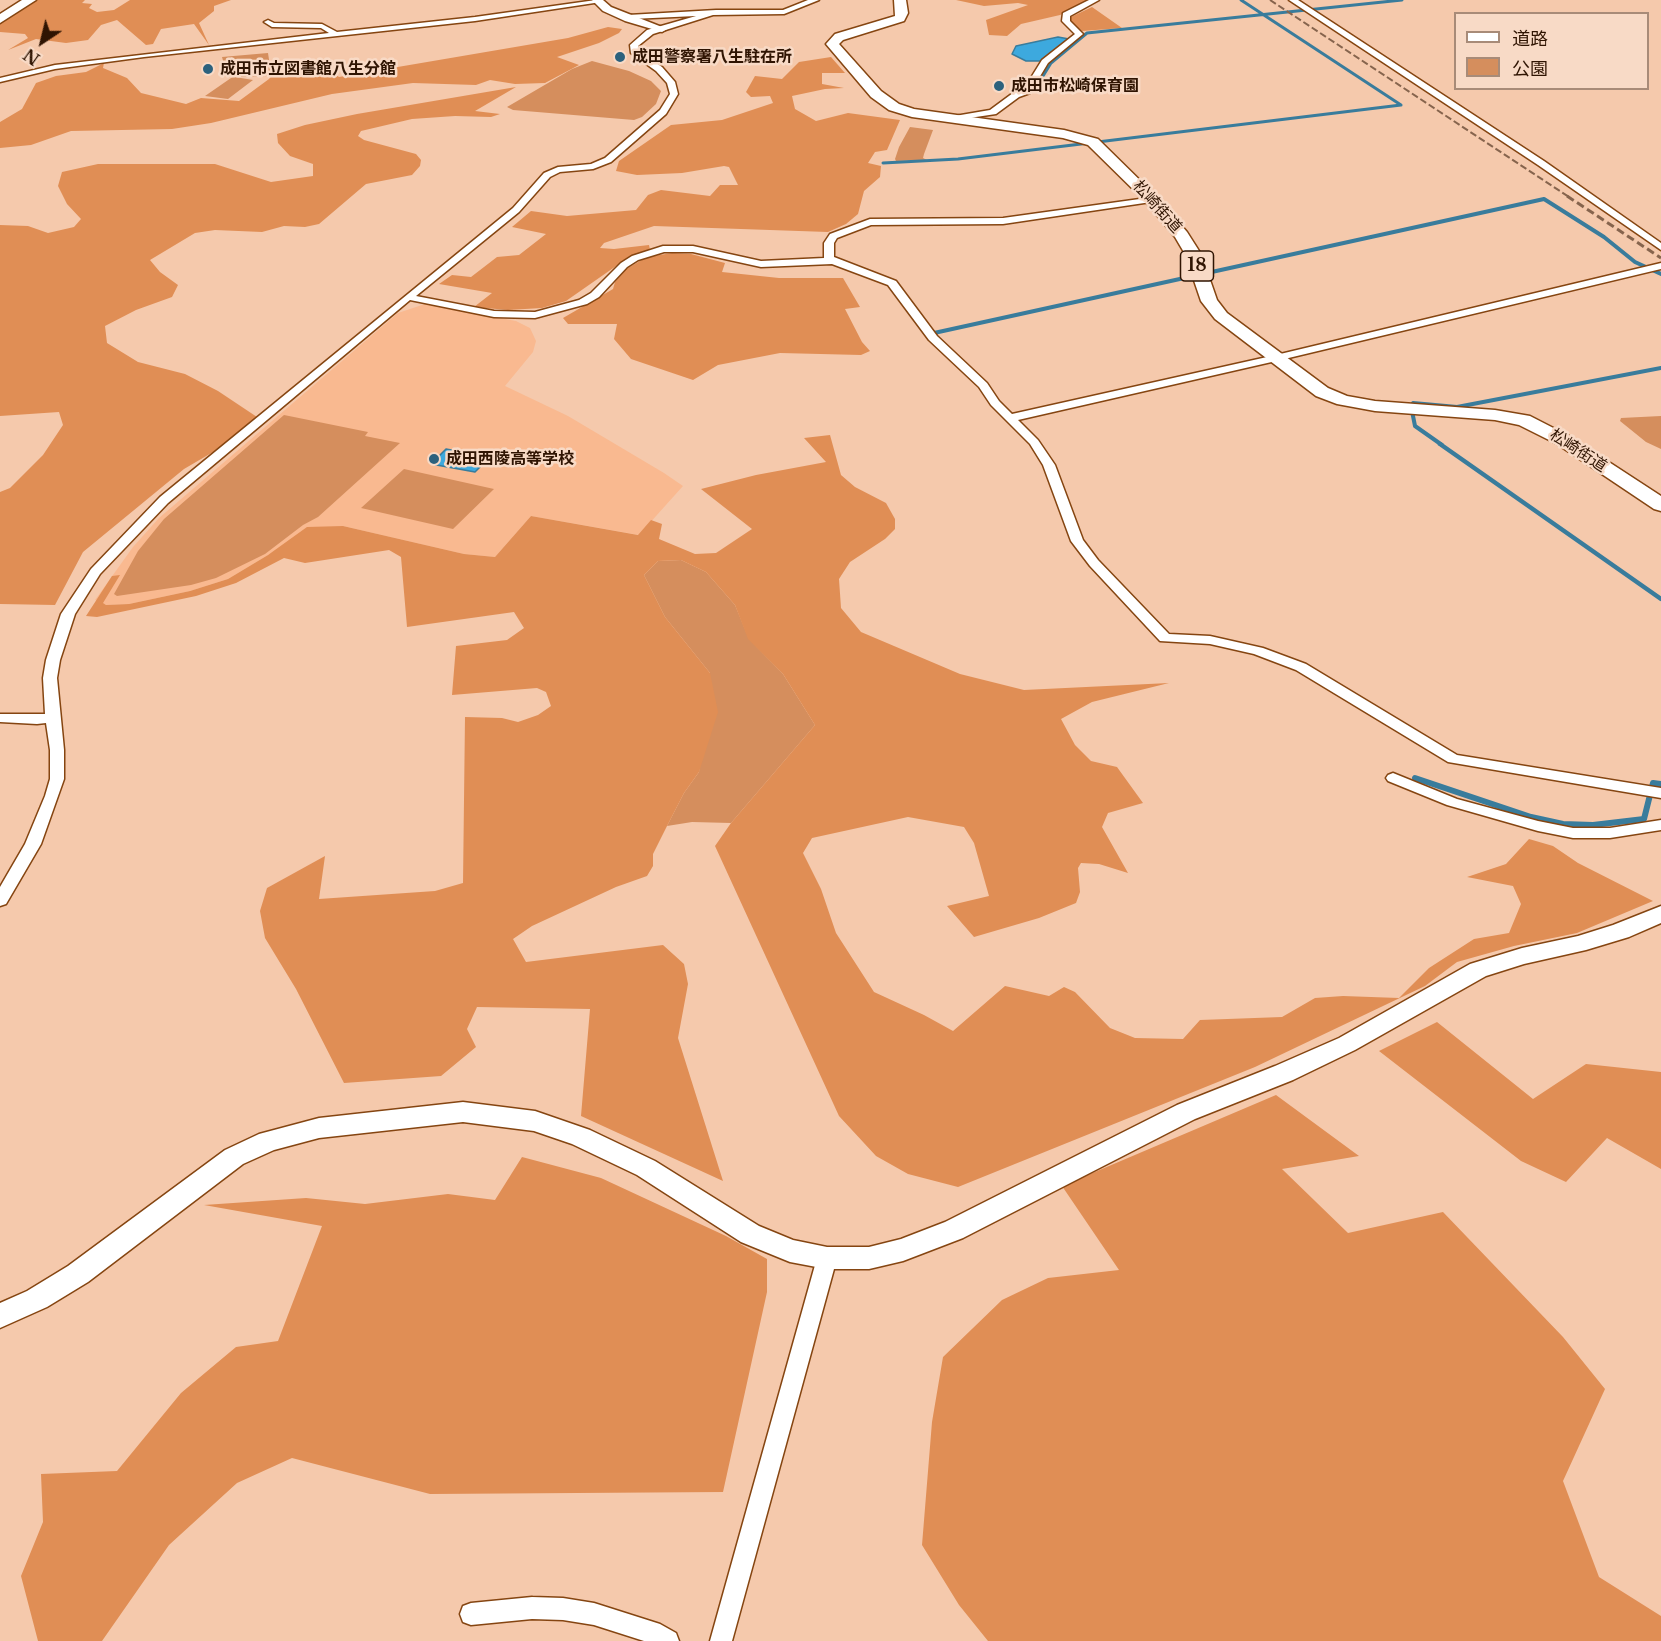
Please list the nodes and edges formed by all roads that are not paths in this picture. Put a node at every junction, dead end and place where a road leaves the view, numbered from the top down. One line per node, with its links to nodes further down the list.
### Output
1 (30, 0): 9 (main road)
2 (815, 0): 7 (street)
3 (900, 0): 14 (main road, 松崎街道 / 18)
4 (1095, 0): 14 (street)
5 (1293, 0): 16 (street)
6 (597, 1): 8 (street); 12 (street)
7 (716, 12): 8 (street); 11 (street)
8 (631, 17): 11 (street)
9 (0, 19)
10 (268, 22): 12 (street)
11 (662, 29): 19 (street)
12 (336, 33): 13 (street)
13 (0, 80)
14 (952, 119): 15 (main road, 松崎街道 / 18)
15 (1151, 199): 17 (street); 20 (main road, 松崎街道 / 18)
16 (1661, 247)
17 (831, 261): 19 (street); 21 (street)
18 (1661, 266): 20 (street)
19 (408, 297): 23 (street)
20 (1276, 358): 21 (street); 22 (main road, 松崎街道 / 18)
21 (1010, 418): 26 (street)
22 (1661, 505)
23 (52, 717): 24 (street); 28 (street)
24 (0, 718)
25 (1394, 778): 27 (street)
26 (1661, 794)
27 (1661, 825)
28 (0, 900)
29 (1661, 914): 30 (street)
30 (827, 1258): 31 (street); 34 (street)
31 (0, 1316)
32 (471, 1614): 33 (street)
33 (668, 1641)
34 (721, 1641)

